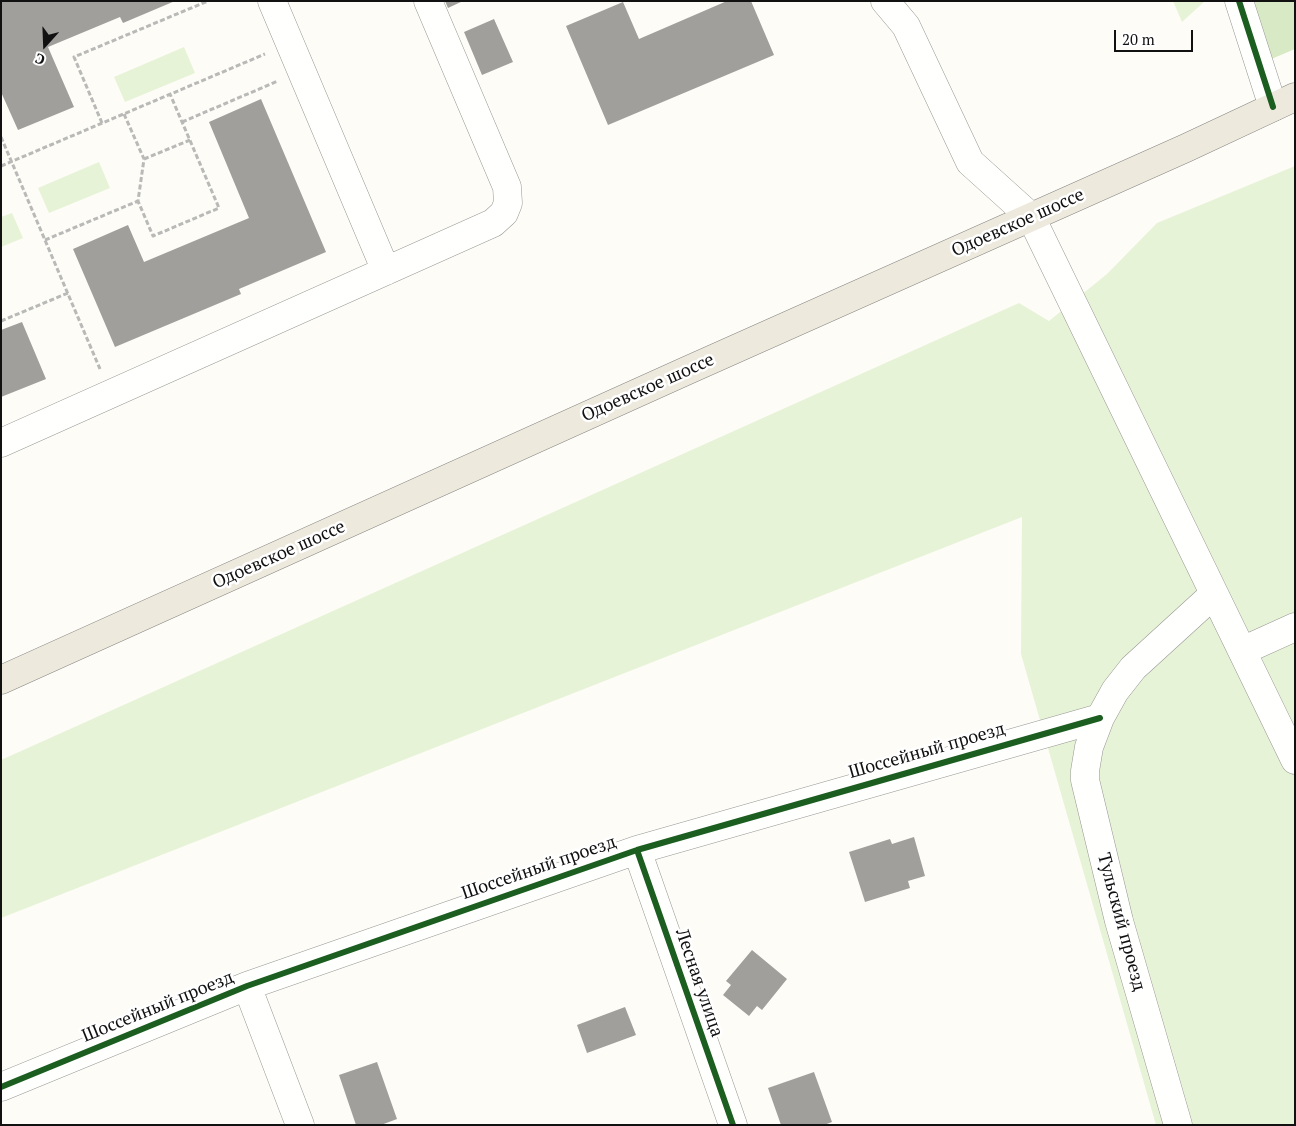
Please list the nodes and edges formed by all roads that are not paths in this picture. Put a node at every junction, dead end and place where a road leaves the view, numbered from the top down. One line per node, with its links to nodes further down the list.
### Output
1 (272, 1): 7 (street)
2 (428, 1): 7 (street)
3 (885, 1): 6 (street)
4 (1239, 1): 5 (street)
5 (1284, 102): 6 (main road, Одоевское шоссе)
6 (1031, 217): 9 (street); 12 (main road, Одоевское шоссе)
7 (386, 271): 8 (street)
8 (1, 443)
9 (1214, 594): 11 (street); 13 (street, Тульский проезд)
10 (1295, 628): 11 (street)
11 (1242, 651): 14 (street)
12 (1, 680)
13 (1100, 718): 15 (street, Шоссейный проезд); 20 (street, Тульский проезд)
14 (1295, 760)
15 (637, 850): 16 (street, Шоссейный проезд); 19 (street, Лесная улица)
16 (247, 986): 17 (street, Шоссейный проезд); 18 (street)
17 (1, 1087)
18 (300, 1125)
19 (733, 1125)
20 (1178, 1125)

